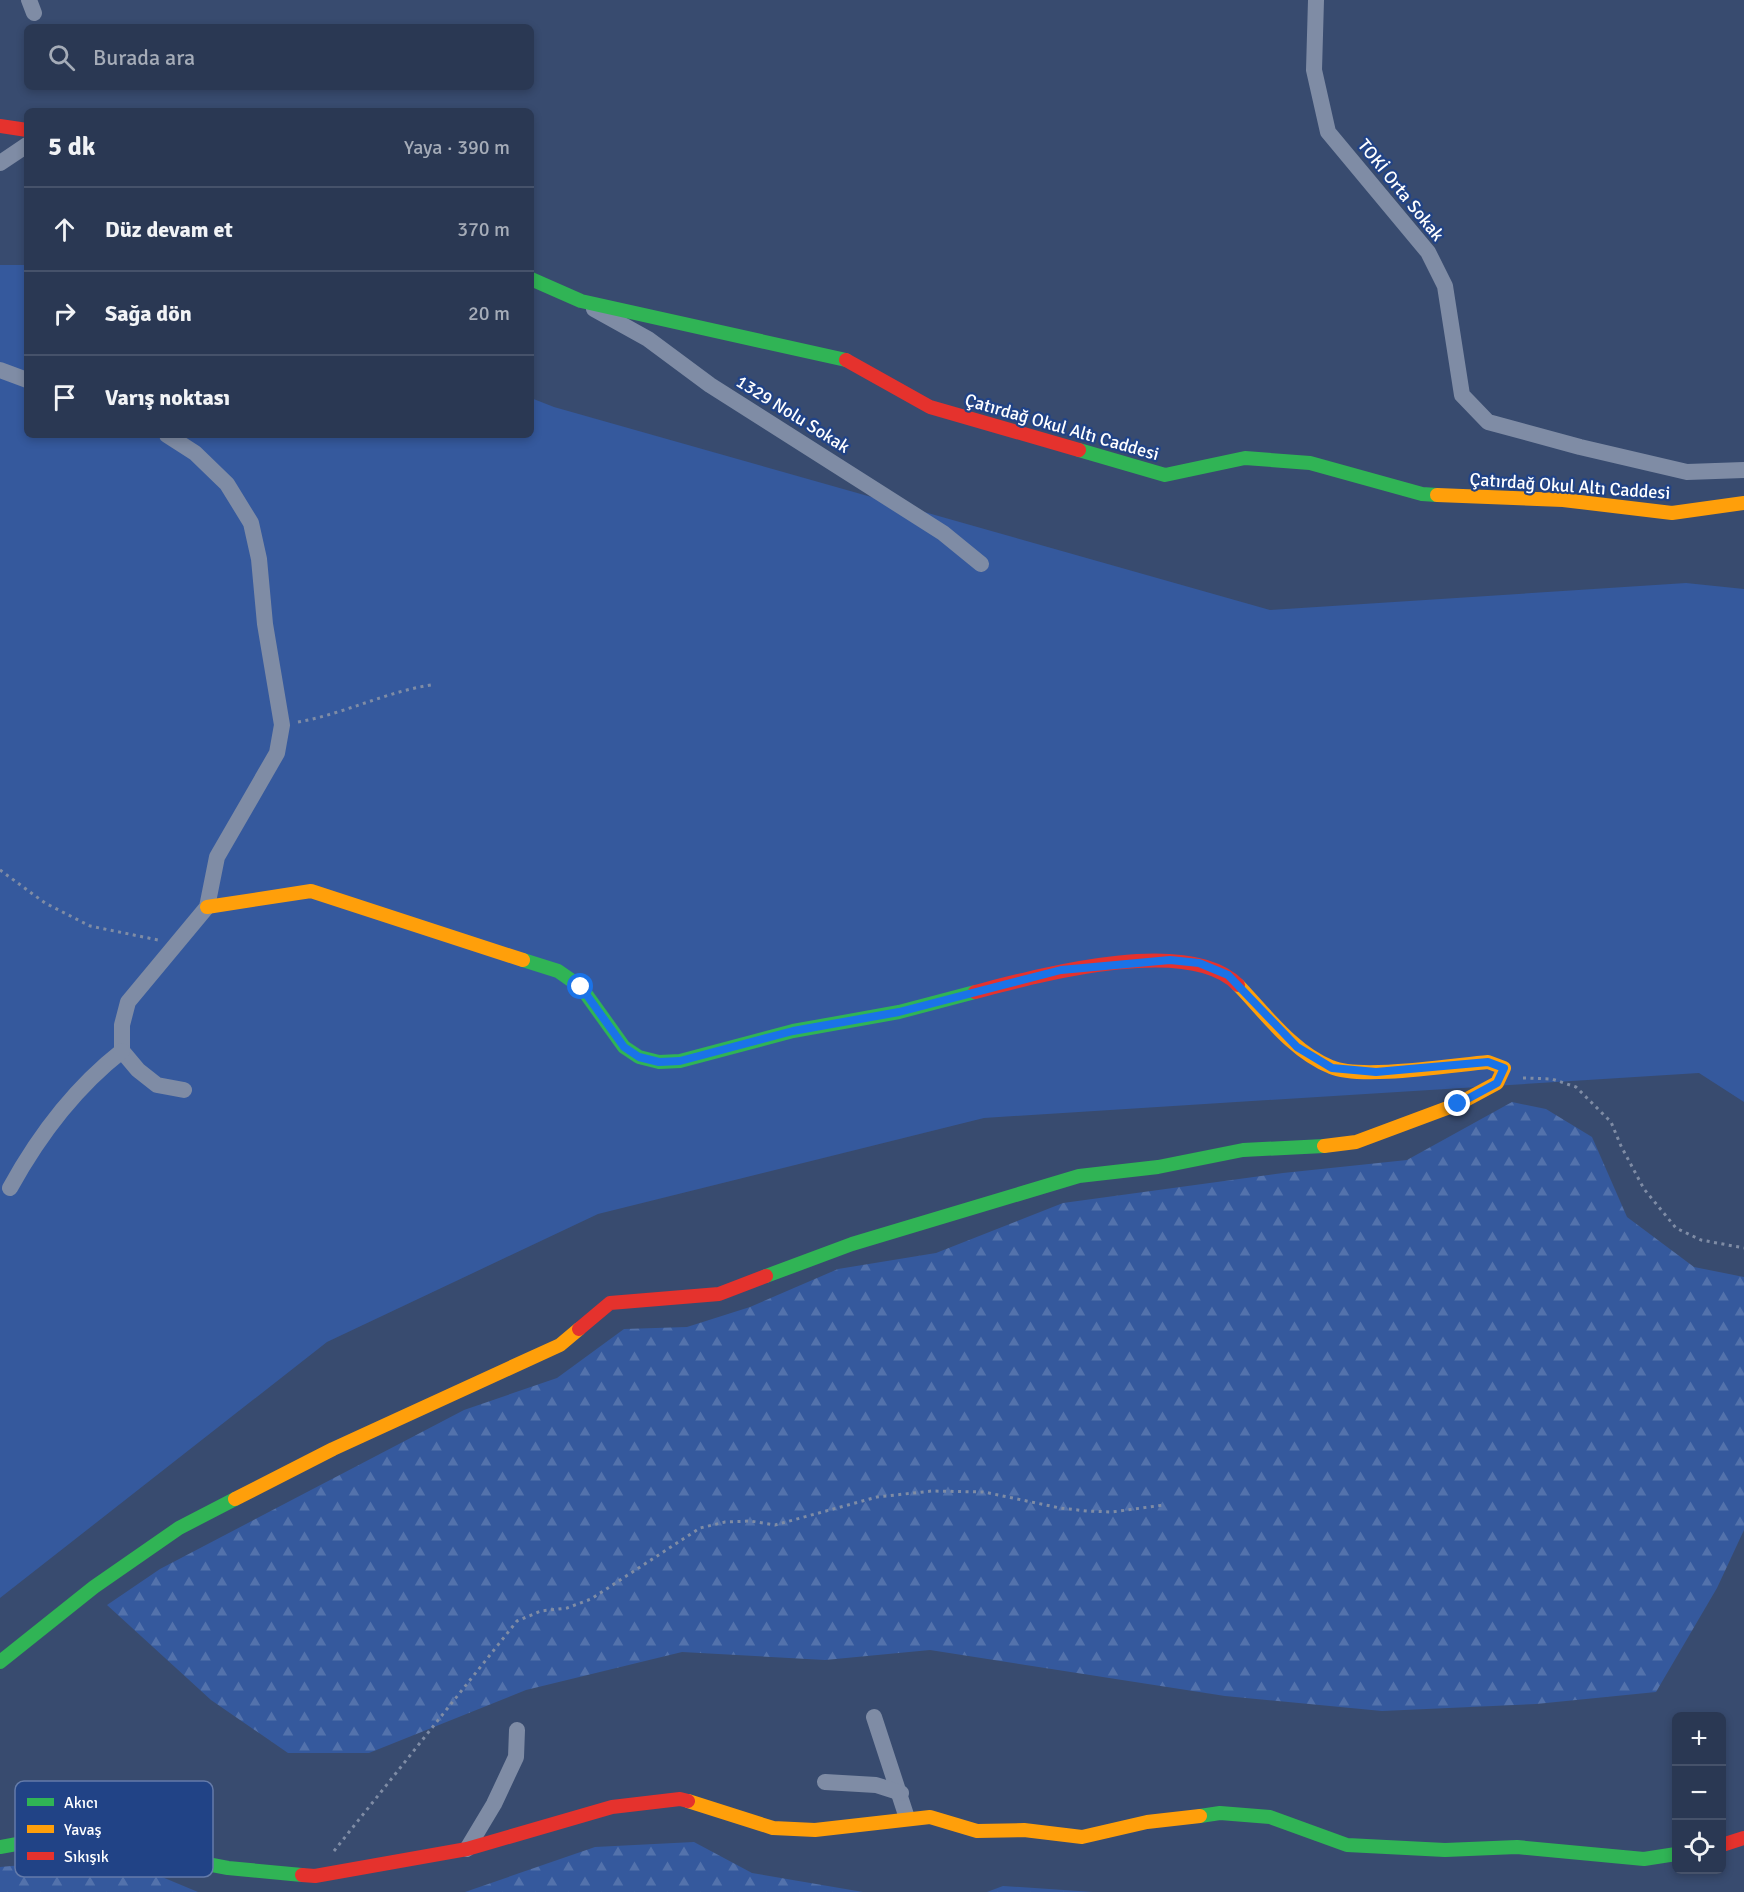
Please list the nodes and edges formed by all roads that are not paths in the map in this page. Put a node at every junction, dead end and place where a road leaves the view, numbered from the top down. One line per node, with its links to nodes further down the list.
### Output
1 (1316, 0): 11 (street, TOKİ Orta Sokak)
2 (0, 126): 3 (street)
3 (24, 130)
4 (24, 147): 5 (street)
5 (0, 163)
6 (534, 280): 7 (street, Çatırdağ Okul Altı Caddesi)
7 (581, 301): 12 (street, Çatırdağ Okul Altı Caddesi); 13 (street, 1329 Nolu Sokak)
8 (0, 370): 9 (street)
9 (24, 379)
10 (172, 438): 14 (street)
11 (1744, 470)
12 (1744, 503)
13 (981, 564)
14 (207, 907): 15 (street); 18 (street)
15 (122, 1051): 16 (street); 17 (street)
16 (184, 1090)
17 (10, 1188)
18 (0, 1662)
19 (874, 1717): 22 (street)
20 (517, 1730): 30 (street)
21 (825, 1782): 22 (street)
22 (901, 1792): 23 (street)
23 (907, 1818): 30 (street); 31 (street)
24 (0, 1833): 25 (street)
25 (15, 1838)
26 (1744, 1838): 28 (street)
27 (15, 1844): 29 (street)
28 (1726, 1844)
29 (0, 1847)
30 (467, 1850): 32 (street)
31 (1672, 1855)
32 (213, 1865)

